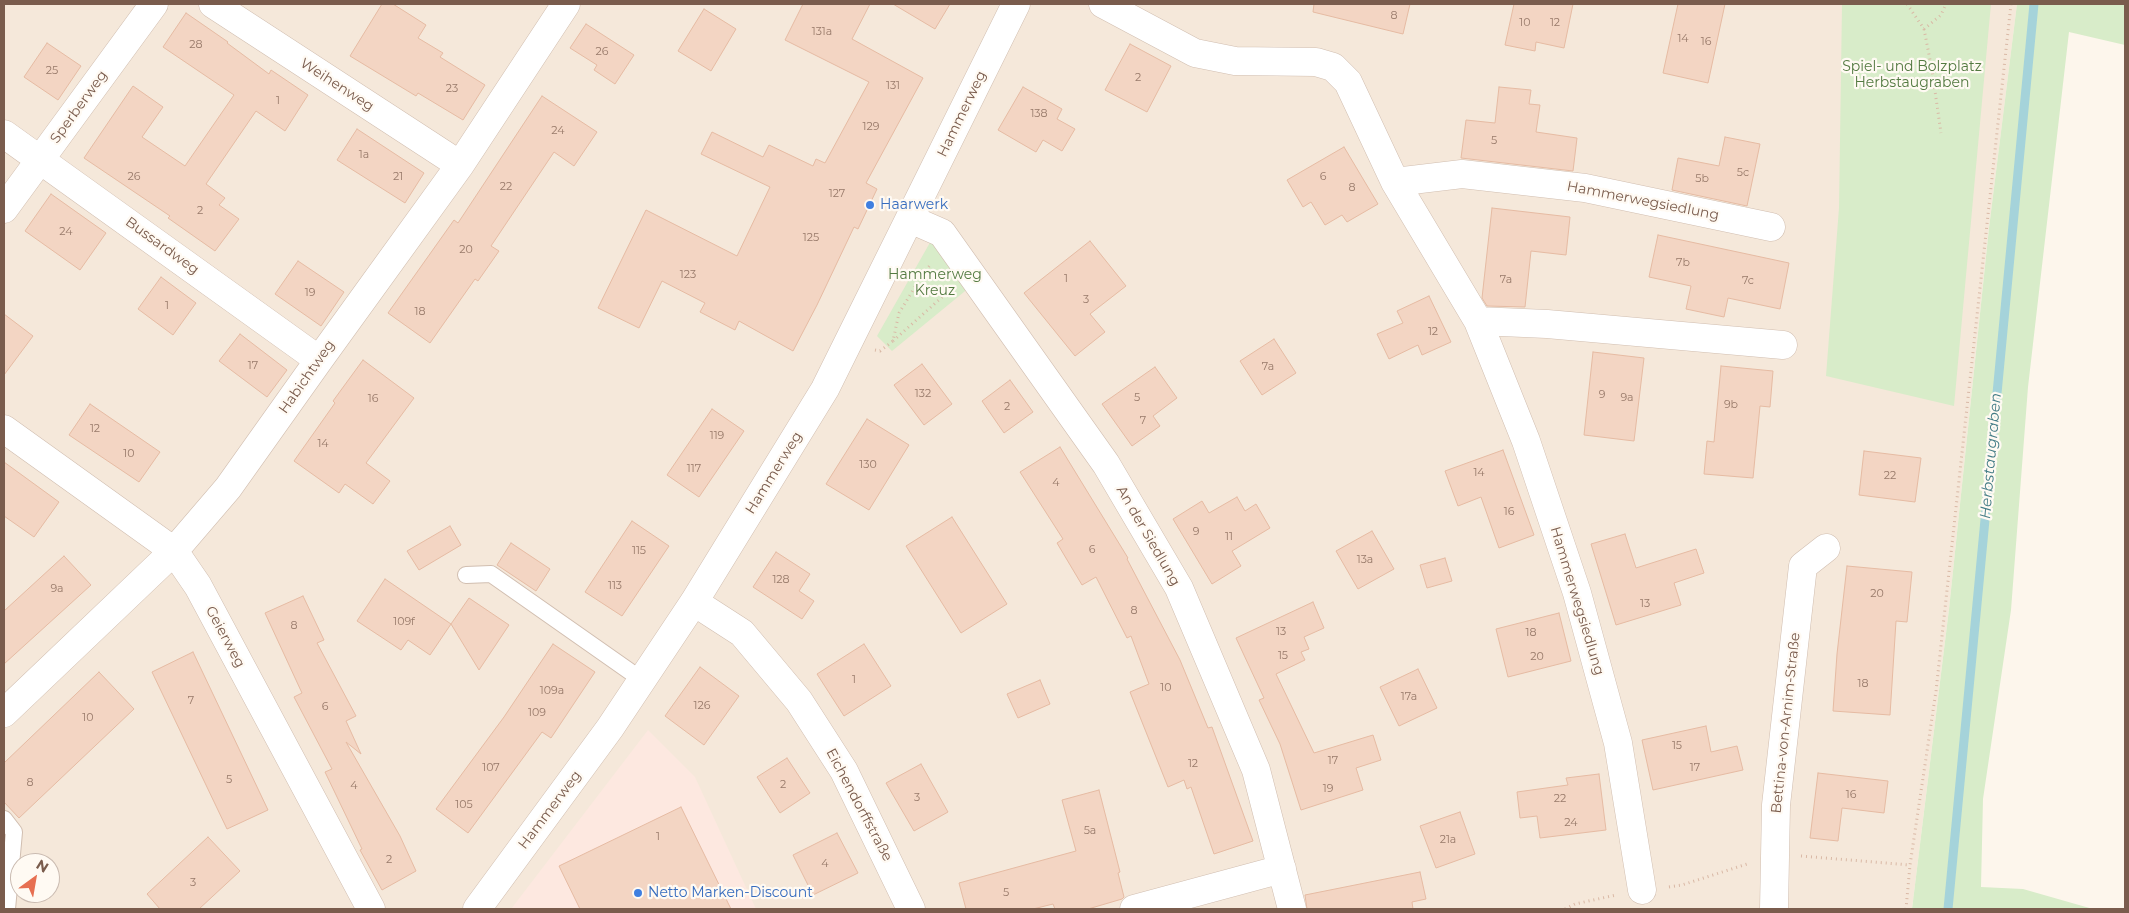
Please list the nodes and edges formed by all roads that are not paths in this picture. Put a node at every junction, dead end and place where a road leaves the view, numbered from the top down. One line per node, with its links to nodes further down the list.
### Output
1 (154, 4): 7 (street, Sperberweg)
2 (214, 4): 8 (street, Weihenweg)
3 (566, 4): 8 (street, Habichtweg)
4 (1016, 4): 11 (street, Hammerweg)
5 (1103, 4): 9 (street, Hammerwegsiedlung)
6 (4, 134): 7 (street, Bussardweg)
7 (41, 159): 10 (street, Sperberweg); 15 (street, Bussardweg)
8 (460, 166): 15 (street, Habichtweg)
9 (1394, 182): 12 (street, Hammerwegsiedlung); 13 (street, Hammerwegsiedlung)
10 (4, 209)
11 (910, 219): 20 (street, Hammerweg); 24 (street, An der Siedlung)
12 (1771, 227)
13 (1478, 321): 14 (street); 25 (street, Hammerwegsiedlung)
14 (1782, 345)
15 (319, 360): 18 (street, Habichtweg)
16 (4, 430): 18 (street, Geierweg)
17 (1826, 548): 32 (street, Bettina-von-Arnim-Straße)
18 (174, 552): 22 (street, Habichtweg); 27 (street, Geierweg)
19 (466, 574): 21 (lane)
20 (694, 602): 21 (street, Hammerweg); 29 (street, Eichendorffstraße)
21 (642, 680): 28 (street, Hammerweg)
22 (4, 713)
23 (4, 818): 26 (lane)
24 (1282, 869): 30 (street); 31 (street, An der Siedlung)
25 (1642, 890)
26 (8, 909)
27 (371, 909)
28 (477, 909)
29 (911, 909)
30 (1134, 909)
31 (1292, 909)
32 (1774, 909)

